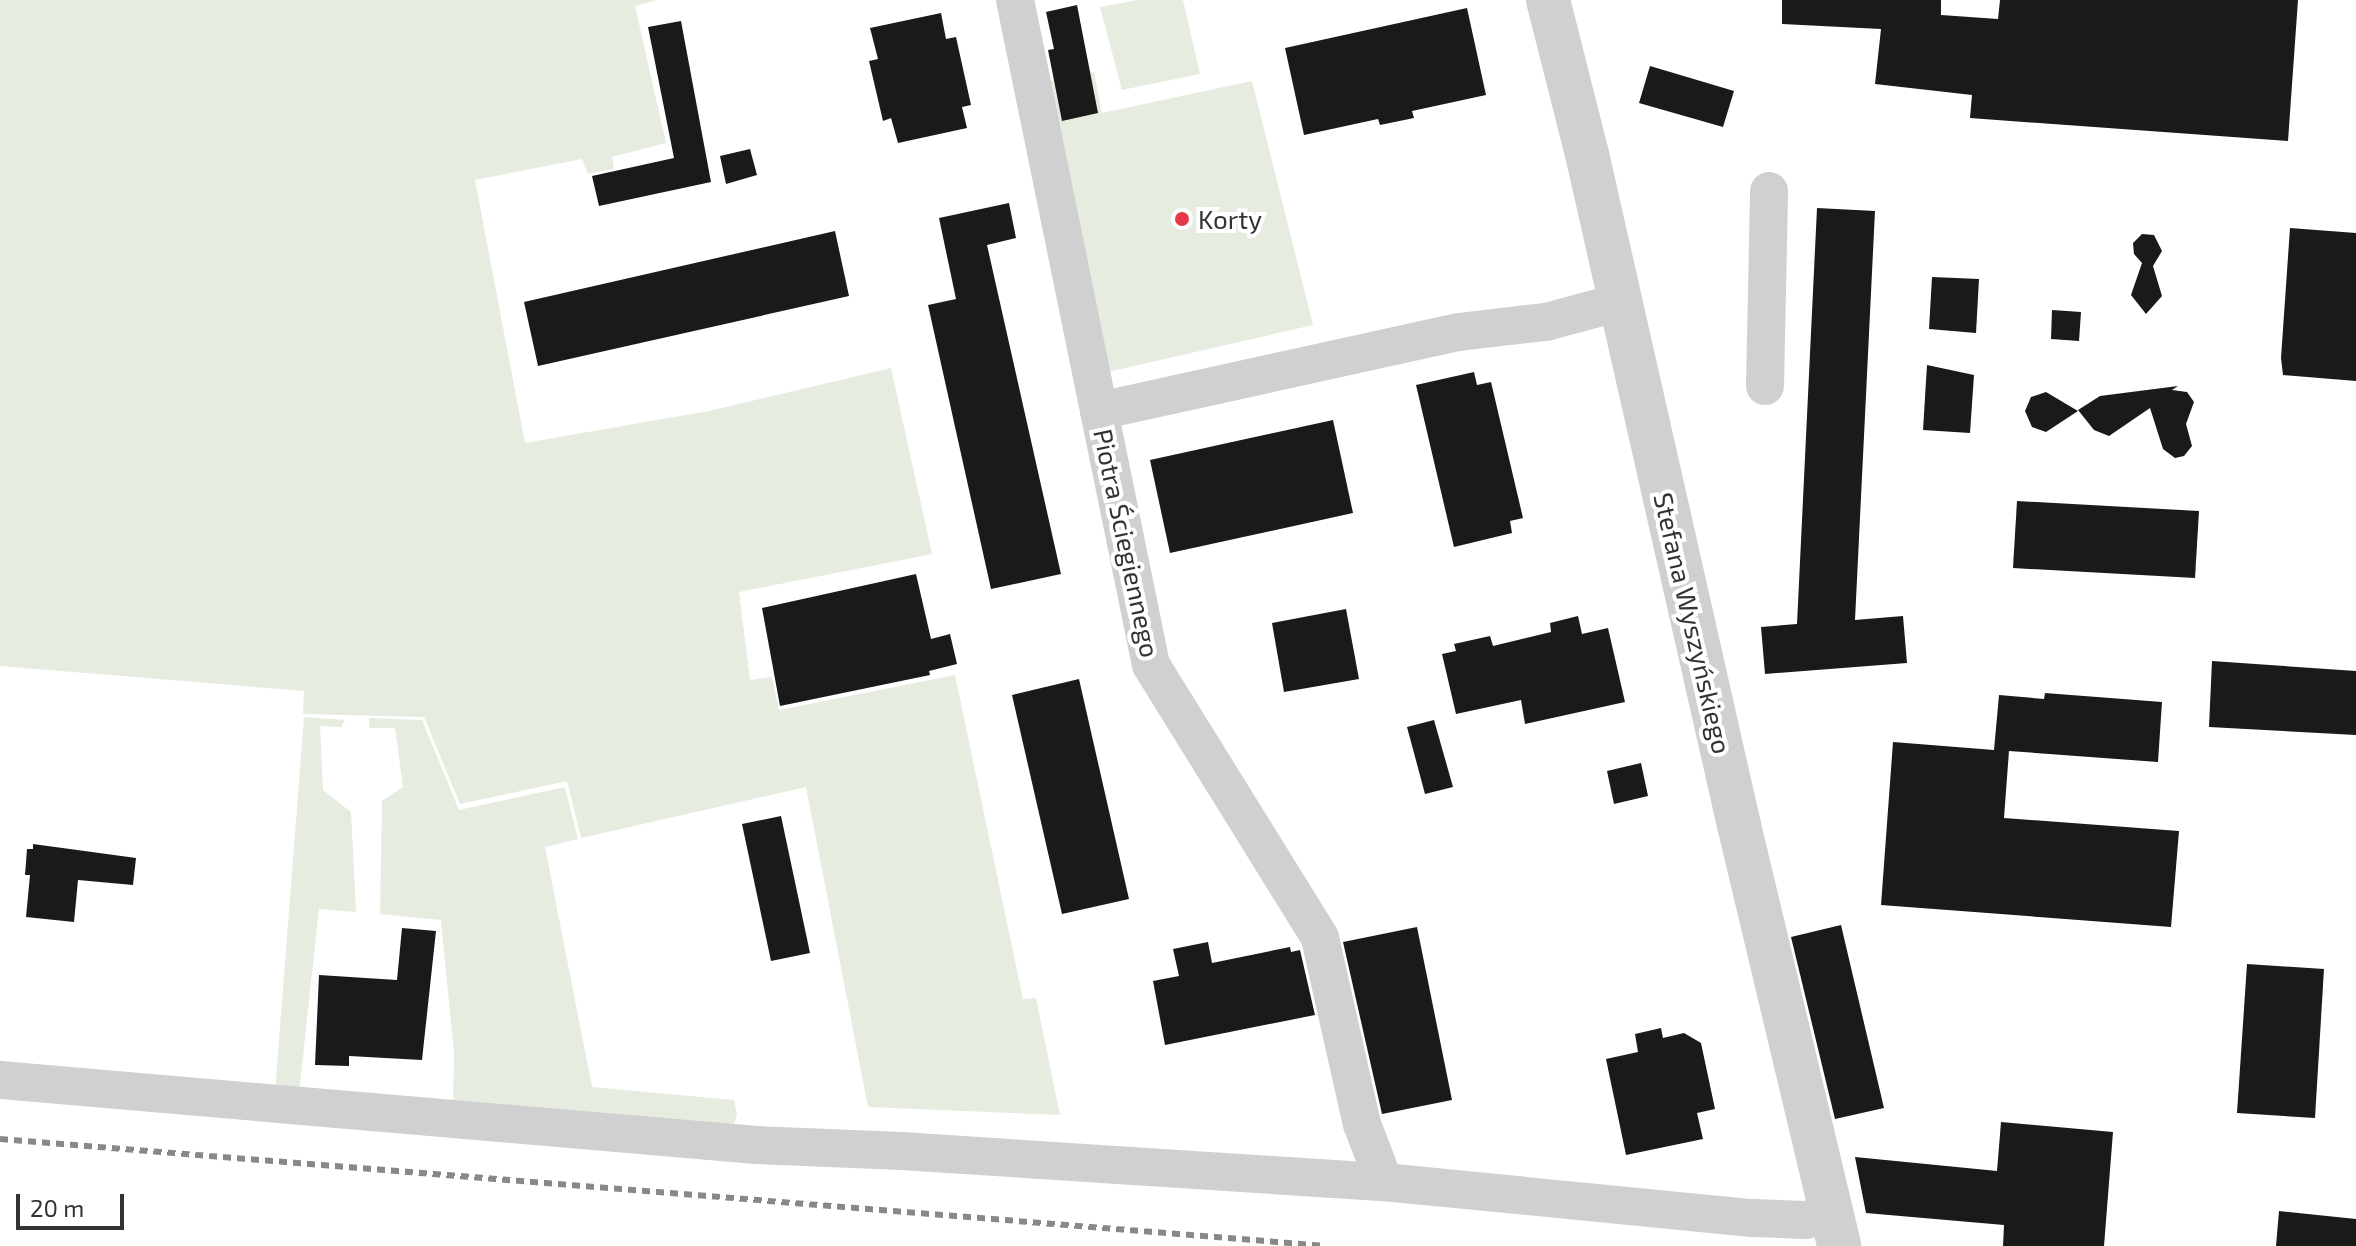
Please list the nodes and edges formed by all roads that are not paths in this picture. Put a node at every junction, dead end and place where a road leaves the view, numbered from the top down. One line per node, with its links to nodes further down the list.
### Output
1 (1015, 0): 6 (street, Piotra Ściegiennego)
2 (1548, 0): 4 (street, Stefana Wyszyńskiego)
3 (1769, 191): 5 (street)
4 (1620, 302): 6 (street); 9 (street, Stefana Wyszyńskiego)
5 (1765, 386)
6 (1099, 411): 8 (street, Piotra Ściegiennego)
7 (0, 1080): 8 (street)
8 (1384, 1182): 9 (street)
9 (1835, 1231)

